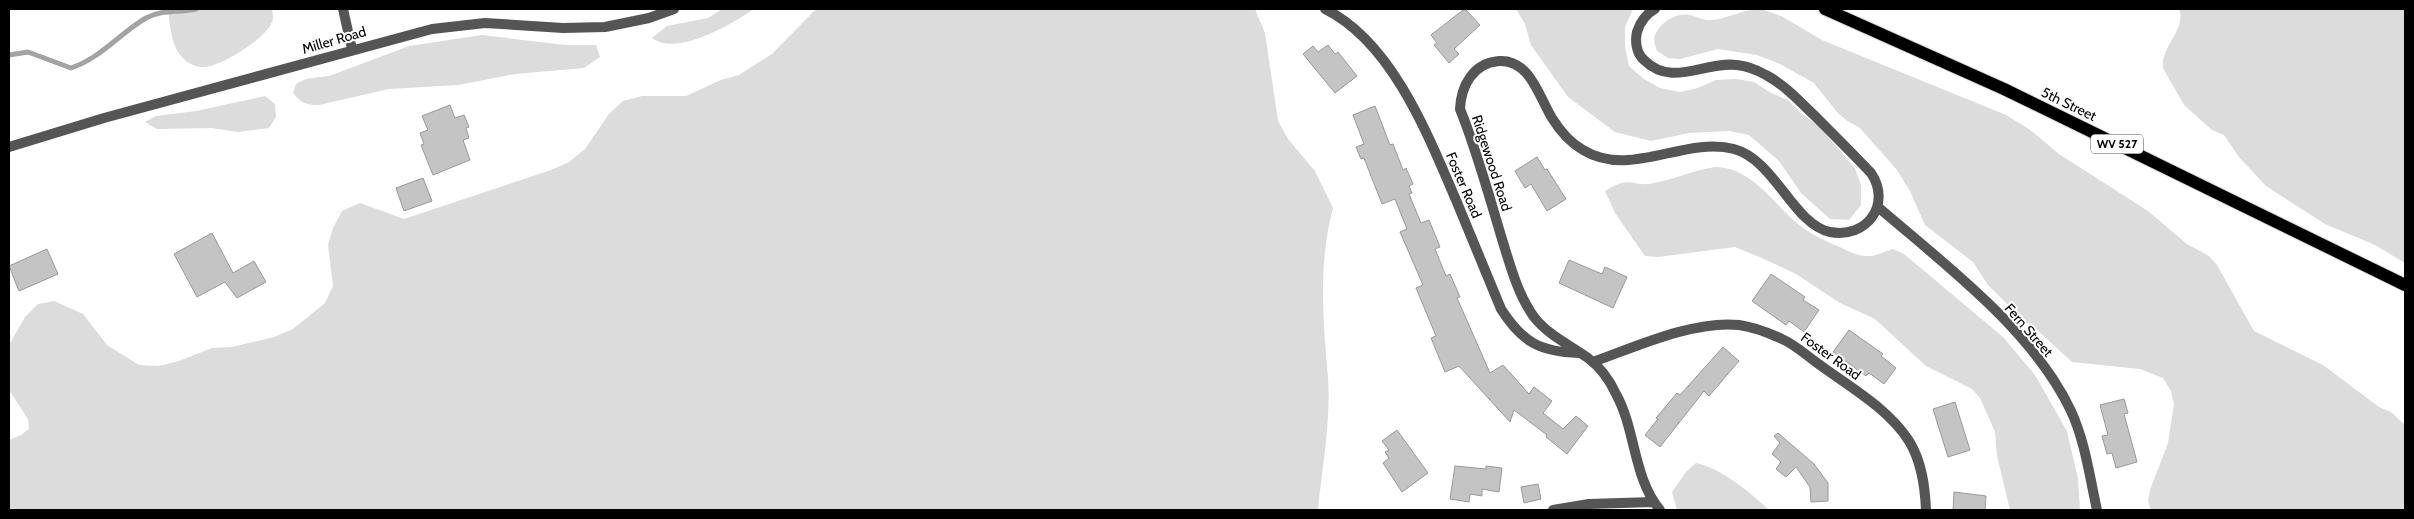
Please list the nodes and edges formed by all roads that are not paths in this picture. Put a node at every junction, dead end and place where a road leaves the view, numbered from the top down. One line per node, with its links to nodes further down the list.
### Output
1 (343, 9): 6 (street)
2 (674, 9): 6 (street, Miller Road)
3 (1326, 9): 10 (street, Foster Road)
4 (1655, 9): 8 (street)
5 (1825, 9): 9 (main road, 5th Street / WV 527)
6 (352, 49): 7 (street, Miller Road)
7 (9, 148)
8 (1878, 207): 10 (street, Ridgewood Road); 16 (street, Fern Street)
9 (2405, 285)
10 (1580, 354): 11 (street, Ridgewood Road)
11 (1593, 362): 12 (street, Ridgewood Road); 15 (street, Foster Road)
12 (1653, 502): 13 (street); 14 (street, Ridgewood Road)
13 (1553, 510)
14 (1660, 510)
15 (1926, 510)
16 (2097, 510)

